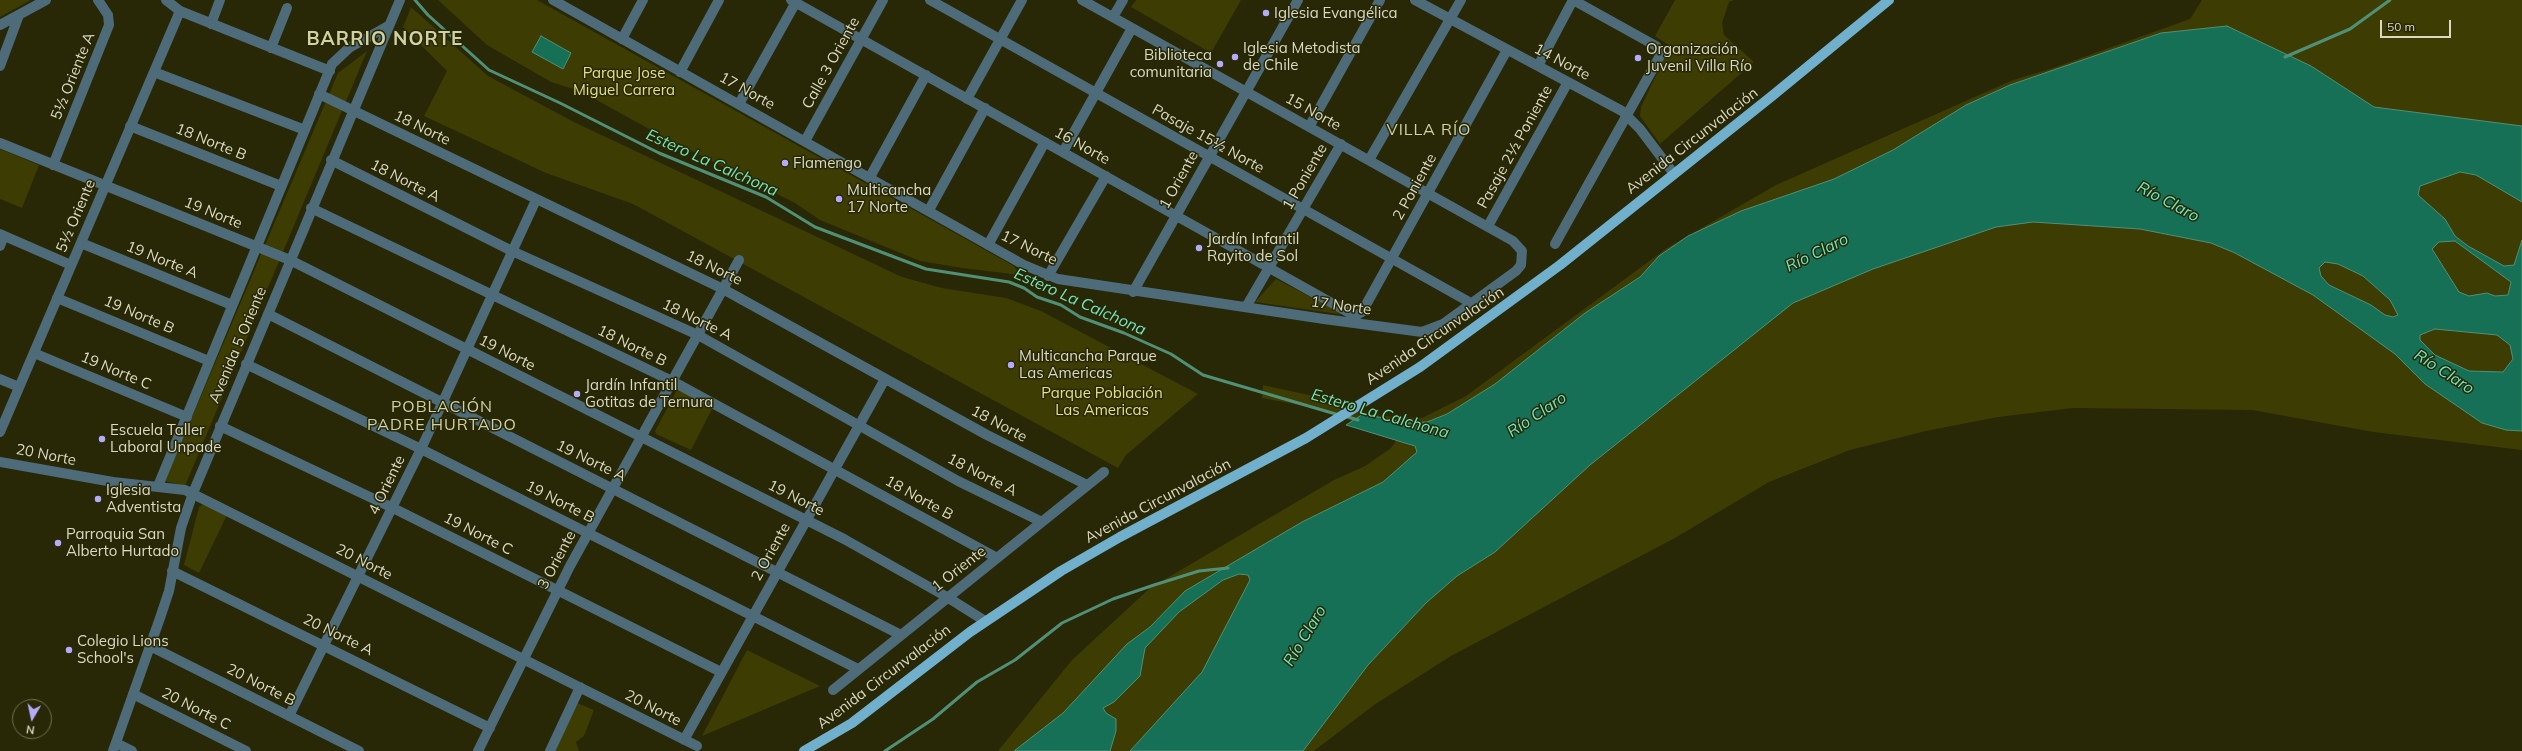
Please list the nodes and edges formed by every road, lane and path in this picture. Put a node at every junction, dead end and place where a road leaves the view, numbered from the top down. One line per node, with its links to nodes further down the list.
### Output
1 (46, 0): 24 (street)
2 (98, 0): 62 (street, 5½ Oriente A)
3 (166, 0): 23 (street)
4 (220, 0): 27 (street)
5 (400, 0): 29 (street, Avenida 5 Oriente)
6 (553, 0): 21 (street, 17 Norte)
7 (643, 0): 31 (street)
8 (719, 0): 40 (street)
9 (883, 0): 32 (street, Calle 3 Oriente)
10 (930, 0): 33 (street, Pasaje 15½ Norte)
11 (1022, 0): 33 (street)
12 (1082, 0): 25 (street, 15 Norte)
13 (1123, 0): 25 (street)
14 (1298, 0): 43 (street, 1 Oriente)
15 (1380, 0): 52 (street, 1 Poniente)
16 (1415, 0): 26 (street, 14 Norte)
17 (1461, 0): 26 (street)
18 (1573, 0): 37 (street); 50 (street)
19 (1888, 0): 63 (main road, Avenida Circunvalación)
20 (794, 1): 32 (street, 16 Norte); 47 (street)
21 (564, 3): 31 (street, 17 Norte)
22 (287, 8): 34 (street)
23 (180, 11): 27 (street); 39 (street, 5½ Oriente)
24 (19, 15): 28 (street); 36 (street)
25 (1113, 17): 30 (street, 15 Norte)
26 (1449, 19): 35 (street, 14 Norte); 61 (street)
27 (211, 24): 34 (street)
28 (0, 25)
29 (388, 26): 38 (street, Avenida 5 Oriente); 49 (street, Avenida 5 Oriente)
30 (1132, 28): 43 (street, 15 Norte); 44 (street)
31 (622, 39): 40 (street, 17 Norte)
32 (862, 39): 41 (street, 16 Norte); 54 (street, Calle 3 Oriente)
33 (1000, 40): 44 (street, Pasaje 15½ Norte); 46 (street)
34 (271, 48): 38 (street)
35 (1507, 50): 37 (street, 14 Norte); 68 (street, 2 Poniente)
36 (0, 66)
37 (1538, 66): 42 (street, 14 Norte)
38 (330, 71): 45 (street, Avenida 5 Oriente)
39 (154, 72): 51 (street, 5½ Oriente); 53 (street)
40 (680, 72): 47 (street, 17 Norte)
41 (926, 75): 46 (street, 16 Norte); 65 (street)
42 (1568, 82): 50 (street, 14 Norte); 74 (street, Pasaje 2½ Poniente)
43 (1246, 92): 52 (street, 15 Norte); 59 (street, 1 Oriente)
44 (1096, 93): 58 (street); 59 (street, Pasaje 15½ Norte)
45 (319, 94): 49 (street, 18 Norte); 53 (street, Avenida 5 Oriente)
46 (967, 99): 48 (street, 16 Norte)
47 (739, 104): 54 (street, 17 Norte)
48 (985, 108): 55 (street, 16 Norte); 72 (street)
49 (352, 110): 60 (street, Avenida 5 Oriente); 69 (street, 18 Norte)
50 (1628, 115): 63 (street, 14 Norte); 78 (street)
51 (130, 126): 66 (street, 5½ Oriente); 67 (street, 18 Norte B)
52 (1310, 127): 57 (street, 15 Norte)
53 (305, 130): 67 (street, Avenida 5 Oriente)
54 (805, 141): 65 (street, 17 Norte)
55 (1045, 142): 58 (street, 16 Norte); 77 (street)
56 (0, 143): 62 (street, 19 Norte)
57 (1341, 144): 61 (street, 15 Norte); 71 (street, 1 Poniente)
58 (1063, 152): 64 (street, 16 Norte)
59 (1209, 156): 71 (street, Pasaje 15½ Norte); 73 (street, 1 Oriente)
60 (331, 160): 70 (street, Avenida 5 Oriente); 81 (street, 18 Norte A)
61 (1369, 160): 68 (street, 15 Norte)
62 (53, 165): 66 (street, 19 Norte)
63 (1674, 174): 132 (main road, Avenida Circunvalación)
64 (1106, 176): 73 (street, 16 Norte); 88 (street)
65 (870, 177): 72 (street, 17 Norte)
66 (105, 186): 76 (street, 5½ Oriente); 80 (street, 19 Norte)
67 (281, 186): 80 (street, Avenida 5 Oriente)
68 (1429, 193): 74 (street, 15 Norte); 83 (street, 2 Poniente)
69 (536, 200): 81 (street, 4 Oriente); 89 (street, 18 Norte)
70 (312, 208): 84 (street, Avenida 5 Oriente); 91 (street, 18 Norte B)
71 (1304, 209): 83 (street, Pasaje 15½ Norte); 87 (street, 1 Poniente)
72 (929, 210): 77 (street, 17 Norte)
73 (1176, 216): 87 (street, 16 Norte); 90 (street, 1 Oriente)
74 (1488, 226): 82 (street, 15 Norte)
75 (2, 235): 79 (street); 86 (street)
76 (80, 243): 86 (street, 5½ Oriente); 94 (street, 19 Norte A)
77 (988, 244): 88 (street, 17 Norte)
78 (1555, 244)
79 (0, 246)
80 (256, 247): 84 (street, 19 Norte); 94 (street, Avenida 5 Oriente)
81 (512, 251): 91 (street, 4 Oriente); 98 (street, 18 Norte A)
82 (1523, 256): 93 (street, 17 Norte)
83 (1392, 259): 93 (street, Pasaje 15½ Norte); 97 (street, 2 Poniente)
84 (290, 260): 96 (street, Avenida 5 Oriente); 99 (street, 19 Norte)
85 (739, 260): 89 (street, 3 Oriente)
86 (71, 264): 92 (street, 5½ Oriente)
87 (1270, 268): 95 (street, 1 Poniente); 97 (street, 16 Norte)
88 (1048, 276): 90 (street, 17 Norte)
89 (723, 289): 98 (street, 3 Oriente); 104 (street, 18 Norte)
90 (1133, 292): 95 (street, 17 Norte)
91 (492, 295): 99 (street, 4 Oriente); 105 (street, 18 Norte B)
92 (57, 298): 100 (street, 5½ Oriente); 101 (street, 19 Norte B)
93 (1471, 303): 95 (street, 17 Norte)
94 (232, 305): 101 (street, Avenida 5 Oriente)
95 (1246, 307)
96 (268, 314): 102 (street, Avenida 5 Oriente); 107 (street, 19 Norte A)
97 (1358, 316)
98 (698, 335): 105 (street, 3 Oriente); 110 (street, 18 Norte A)
99 (467, 349): 107 (street, 4 Oriente); 112 (street, 19 Norte)
100 (34, 353): 106 (street, 5½ Oriente); 108 (street, 19 Norte C)
101 (209, 361): 108 (street, Avenida 5 Oriente)
102 (246, 364): 109 (street, Avenida 5 Oriente); 113 (street, 19 Norte B)
103 (0, 379): 106 (street)
104 (886, 379): 110 (street, 2 Oriente); 117 (street, 18 Norte)
105 (672, 381): 112 (street, 3 Oriente); 115 (street, 18 Norte B)
106 (19, 387): 111 (street, 5½ Oriente)
107 (442, 403): 113 (street, 4 Oriente); 119 (street, 19 Norte A)
108 (187, 417): 118 (street, Avenida 5 Oriente)
109 (220, 426): 120 (street, Avenida 5 Oriente); 121 (street, 19 Norte C)
110 (859, 426): 115 (street, 2 Oriente); 123 (street, 18 Norte A)
111 (0, 432)
112 (641, 437): 119 (street, 3 Oriente); 122 (street, 19 Norte)
113 (421, 449): 121 (street, 4 Oriente); 124 (street, 19 Norte B)
114 (0, 462): 118 (street, 20 Norte)
115 (835, 469): 122 (street, 2 Oriente); 125 (street, 18 Norte B)
116 (1104, 472): 117 (street, 1 Oriente)
117 (1087, 485): 123 (street, 1 Oriente)
118 (158, 486): 120 (street, 20 Norte)
119 (613, 488): 124 (street, 3 Oriente); 127 (street, 19 Norte A)
120 (193, 493): 126 (street, Avenida 5 Oriente); 128 (street, 20 Norte)
121 (393, 508): 128 (street, 4 Oriente); 129 (street, 19 Norte C)
122 (806, 520): 127 (street, 2 Oriente); 130 (street, 19 Norte)
123 (1042, 522): 125 (street, 1 Oriente)
124 (588, 533): 129 (street, 3 Oriente); 131 (street, 19 Norte B)
125 (997, 558): 130 (street, 1 Oriente)
126 (172, 571): 134 (street, 20 Norte A); 135 (street, Avenida 5 Oriente)
127 (778, 571): 131 (street, 2 Oriente); 133 (street, 19 Norte A)
128 (359, 576): 134 (street, 4 Oriente); 136 (street, 20 Norte)
129 (558, 591): 136 (street, 3 Oriente); 138 (street, 19 Norte C)
130 (947, 597): 132 (street, 19 Norte); 133 (street, 1 Oriente)
131 (753, 616): 137 (street, 19 Norte B); 138 (street, 2 Oriente)
132 (985, 622): 152 (main road, Avenida Circunvalación)
133 (901, 634): 137 (street, 1 Oriente)
134 (325, 645): 142 (street, 4 Oriente); 143 (street, 20 Norte A)
135 (150, 646): 141 (street, Avenida 5 Oriente); 142 (street, 20 Norte B)
136 (524, 659): 139 (street, 20 Norte); 143 (street, 3 Oriente)
137 (858, 669): 140 (street, 1 Oriente)
138 (721, 672): 144 (street, 2 Oriente)
139 (580, 687): 144 (street, 20 Norte); 151 (street)
140 (833, 690)
141 (133, 694): 146 (street, Avenida 5 Oriente); 148 (street, 20 Norte C)
142 (289, 716): 149 (street, 20 Norte B)
143 (490, 728): 150 (street, 3 Oriente)
144 (684, 740): 145 (street, 20 Norte)
145 (696, 746)
146 (114, 747): 147 (street)
147 (132, 751)
148 (246, 751)
149 (359, 751)
150 (478, 751)
151 (550, 751)
152 (804, 751)

